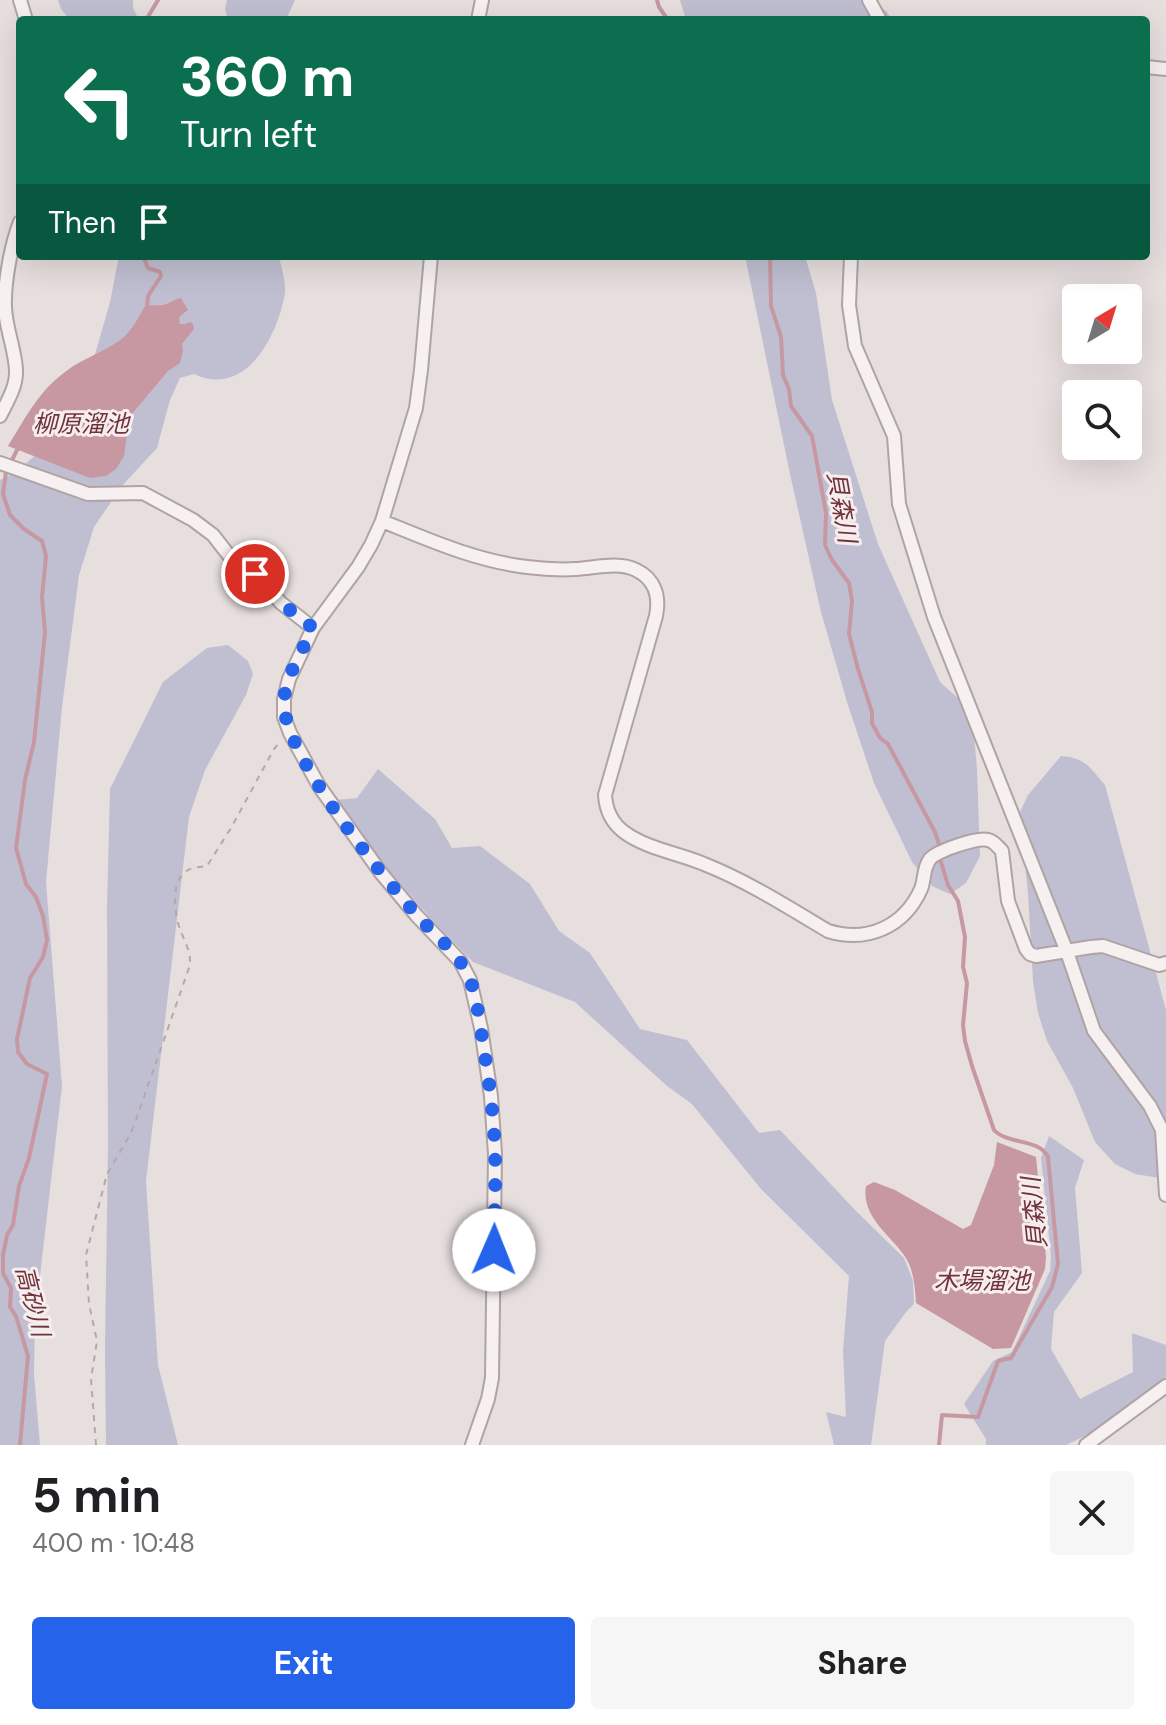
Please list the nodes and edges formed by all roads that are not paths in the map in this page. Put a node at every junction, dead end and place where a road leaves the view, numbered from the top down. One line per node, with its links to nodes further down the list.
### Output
1 (16, 233): 4 (street)
2 (431, 260): 7 (street)
3 (851, 260): 9 (street)
4 (2, 306): 5 (street)
5 (0, 416)
6 (6, 466): 8 (street)
7 (382, 521): 8 (street); 9 (street)
8 (313, 628): 14 (street)
9 (1067, 952): 10 (street); 11 (street)
10 (1166, 963)
11 (1164, 1129): 12 (street)
12 (1166, 1195)
13 (1166, 1386): 15 (street)
14 (472, 1445)
15 (1086, 1445)

